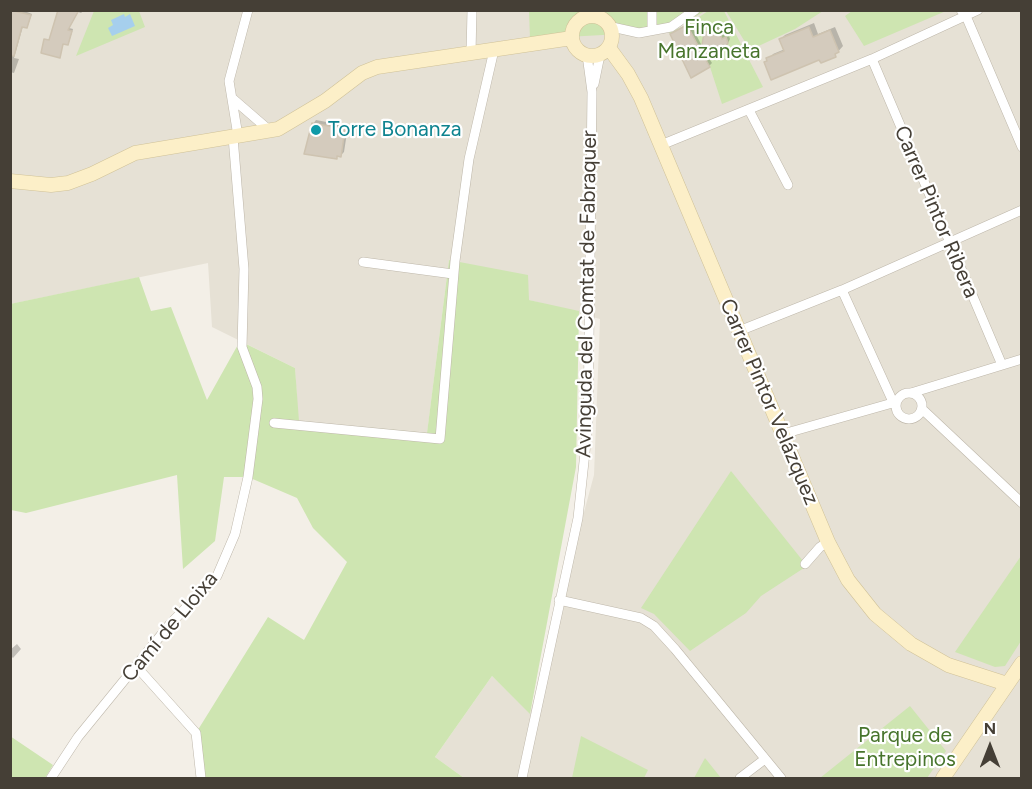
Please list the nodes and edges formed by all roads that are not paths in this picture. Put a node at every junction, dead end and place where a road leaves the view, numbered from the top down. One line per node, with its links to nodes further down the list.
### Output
1 (248, 10): 15 (street, Camí de Lloixa)
2 (472, 10): 12 (street)
3 (652, 10): 9 (street)
4 (695, 10): 9 (street)
5 (978, 10): 7 (street)
6 (593, 13): 8 (street); 10 (street)
7 (964, 13): 14 (street); 20 (street)
8 (612, 27): 9 (street); 13 (street)
9 (652, 30)
10 (572, 38): 11 (street); 13 (street)
11 (494, 50): 12 (street); 26 (street)
12 (471, 53): 17 (street)
13 (598, 53): 19 (street, Carrer Pintor Velázquez); 39 (street, Avinguda del Comtat de Fabraquer)
14 (872, 59): 16 (street); 24 (street, Carrer Pintor Ribera)
15 (232, 98): 17 (street); 18 (street, Camí de Lloixa)
16 (749, 110): 19 (street); 22 (street)
17 (269, 130): 18 (street)
18 (236, 136): 21 (street); 41 (street, Camí de Lloixa)
19 (661, 145): 28 (street, Carrer Pintor Velázquez)
20 (1022, 147)
21 (10, 181)
22 (788, 185)
23 (1022, 210): 24 (street)
24 (948, 242): 27 (street); 30 (street, Carrer Pintor Ribera)
25 (363, 262): 26 (street)
26 (453, 274): 34 (street)
27 (842, 290): 28 (street); 32 (street)
28 (739, 331): 35 (street, Carrer Pintor Velázquez)
29 (1022, 359): 30 (street)
30 (1002, 365): 31 (street)
31 (911, 393): 32 (street); 33 (street)
32 (894, 402): 33 (street); 35 (street)
33 (922, 409): 36 (street)
34 (274, 423)
35 (783, 434): 37 (street, Carrer Pintor Velázquez)
36 (1022, 503)
37 (828, 542): 38 (street); 42 (street, Carrer Pintor Velázquez)
38 (805, 564)
39 (559, 600): 43 (street); 46 (street, Avinguda del Comtat de Fabraquer)
40 (1022, 663): 42 (street)
41 (136, 666): 44 (street, Camí de Lloixa); 45 (street)
42 (1013, 681): 49 (street)
43 (765, 759): 47 (street); 48 (street)
44 (51, 778)
45 (201, 778)
46 (522, 778)
47 (740, 778)
48 (781, 778)
49 (943, 778)

